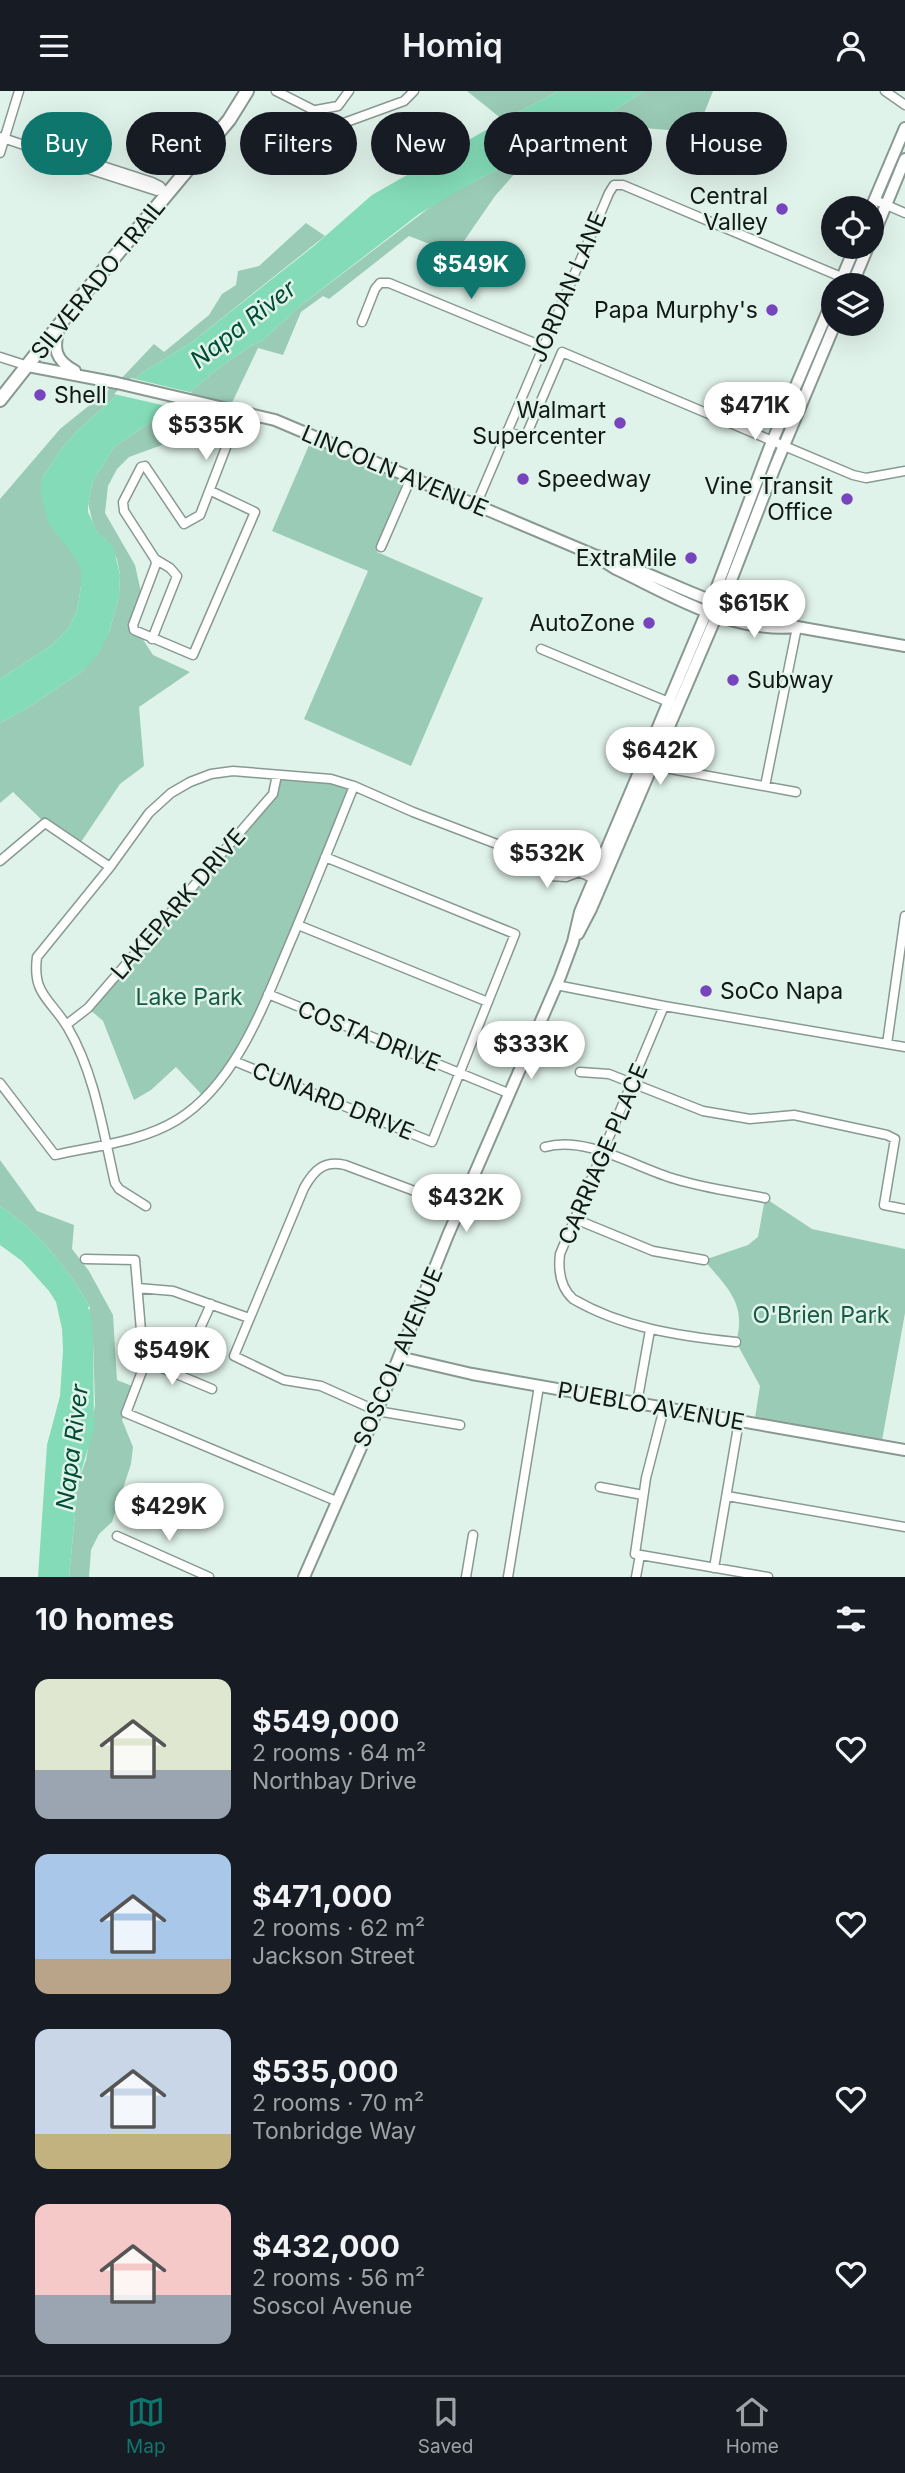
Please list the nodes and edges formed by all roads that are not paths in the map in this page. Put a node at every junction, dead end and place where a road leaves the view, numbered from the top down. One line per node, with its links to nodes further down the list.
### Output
1 (19, 91): 10 (street)
2 (247, 91): 13 (main road, SILVERADO TRAIL)
3 (276, 91): 8 (street)
4 (349, 91): 8 (street)
5 (414, 91): 8 (street)
6 (885, 91): 7 (street)
7 (905, 105)
8 (316, 110)
9 (905, 128): 14 (main road)
10 (2, 138): 11 (street); 13 (street)
11 (0, 153)
12 (905, 159): 15 (main road)
13 (164, 191): 20 (main road, SILVERADO TRAIL)
14 (880, 196)
15 (882, 196)
16 (884, 206): 17 (street)
17 (905, 213)
18 (825, 273): 23 (street, JORDAN LANE)
19 (362, 322): 23 (street)
20 (60, 324): 25 (main road, SILVERADO TRAIL); 26 (main road)
21 (821, 327): 30 (main road, SOSCOL AVENUE)
22 (830, 336): 31 (main road, SOSCOL AVENUE)
23 (542, 346): 29 (street, JORDAN LANE)
24 (0, 357): 25 (street)
25 (28, 366): 26 (main road, LINCOLN AVENUE); 27 (main road, SILVERADO TRAIL)
26 (91, 378): 28 (main road, LINCOLN AVENUE)
27 (0, 400)
28 (240, 411): 33 (main road, LINCOLN AVENUE); 34 (street)
29 (507, 431): 30 (street); 35 (street, JORDAN LANE)
30 (772, 442): 31 (street); 38 (main road, SOSCOL AVENUE)
31 (783, 446): 32 (street); 38 (main road, SOSCOL AVENUE)
32 (905, 471)
33 (411, 478): 35 (main road, LINCOLN AVENUE); 36 (street)
34 (211, 491): 37 (street); 40 (street)
35 (476, 505): 38 (main road, LINCOLN AVENUE)
36 (381, 547)
37 (155, 559): 40 (street); 40 (street)
38 (714, 608): 39 (main road, LINCOLN AVENUE); 43 (main road, SOSCOL AVENUE)
39 (797, 627): 41 (main road, LINCOLN AVENUE); 47 (street)
40 (152, 639)
41 (905, 646)
42 (541, 649): 43 (street)
43 (673, 704): 44 (main road, SOSCOL AVENUE)
44 (648, 764): 47 (street); 54 (main road, SOSCOL AVENUE)
45 (277, 775): 46 (street); 52 (street); 62 (street, LAKEPARK DRIVE)
46 (354, 786): 49 (street); 50 (street)
47 (765, 786): 48 (street)
48 (796, 792)
49 (535, 854): 53 (street); 53 (street)
50 (325, 857): 56 (street); 60 (street)
51 (0, 861): 52 (street)
52 (110, 867): 62 (street)
53 (579, 872): 54 (street)
54 (598, 881): 58 (main road, SOSCOL AVENUE)
55 (905, 916): 57 (street)
56 (298, 925): 59 (street); 60 (street)
57 (903, 958): 63 (street)
58 (556, 985): 61 (street); 70 (main road, SOSCOL AVENUE)
59 (268, 994): 65 (street); 67 (street, COSTA DRIVE)
60 (488, 1002): 67 (street)
61 (664, 1006): 63 (street); 68 (street, CARRIAGE PLACE)
62 (66, 1025): 71 (street)
63 (887, 1044): 64 (street)
64 (905, 1047)
65 (234, 1061): 67 (street, CUNARD DRIVE); 71 (street)
66 (580, 1072): 68 (street)
67 (459, 1073): 70 (street, COSTA DRIVE)
68 (633, 1082): 73 (street, CARRIAGE PLACE); 77 (street)
69 (0, 1083): 71 (street)
70 (508, 1093): 76 (main road, SOSCOL AVENUE)
71 (106, 1143): 75 (street)
72 (545, 1147): 73 (street)
73 (604, 1152): 74 (street); 78 (street, CARRIAGE PLACE)
74 (765, 1198)
75 (146, 1206)
76 (460, 1208): 83 (street); 86 (main road, SOSCOL AVENUE)
77 (905, 1209)
78 (575, 1219): 80 (street); 84 (street, CARRIAGE PLACE)
79 (85, 1259): 81 (street)
80 (704, 1259)
81 (138, 1288): 82 (street); 87 (street)
82 (211, 1304): 83 (street); 88 (street)
83 (249, 1318): 93 (street)
84 (650, 1330): 85 (street, CARRIAGE PLACE); 91 (street)
85 (736, 1342)
86 (399, 1357): 89 (main road, PUEBLO AVENUE); 93 (main road, SOSCOL AVENUE)
87 (143, 1360): 88 (street); 100 (street)
88 (179, 1375): 90 (street)
89 (539, 1386): 91 (main road, PUEBLO AVENUE); 109 (street)
90 (212, 1388)
91 (636, 1403): 92 (main road, PUEBLO AVENUE)
92 (664, 1408): 94 (main road, PUEBLO AVENUE); 98 (street)
93 (377, 1411): 95 (street); 100 (main road, SOSCOL AVENUE)
94 (739, 1422): 96 (main road, PUEBLO AVENUE); 99 (street)
95 (460, 1425)
96 (905, 1450)
97 (600, 1487): 98 (street)
98 (643, 1495): 104 (street)
99 (727, 1496): 101 (street); 105 (street)
100 (336, 1501): 107 (main road, SOSCOL AVENUE)
101 (905, 1527)
102 (473, 1535): 108 (street)
103 (117, 1536): 106 (street)
104 (638, 1554): 105 (street); 110 (street)
105 (714, 1568): 111 (street)
106 (209, 1577)
107 (304, 1577)
108 (466, 1577)
109 (508, 1577)
110 (636, 1577)
111 (768, 1577)

